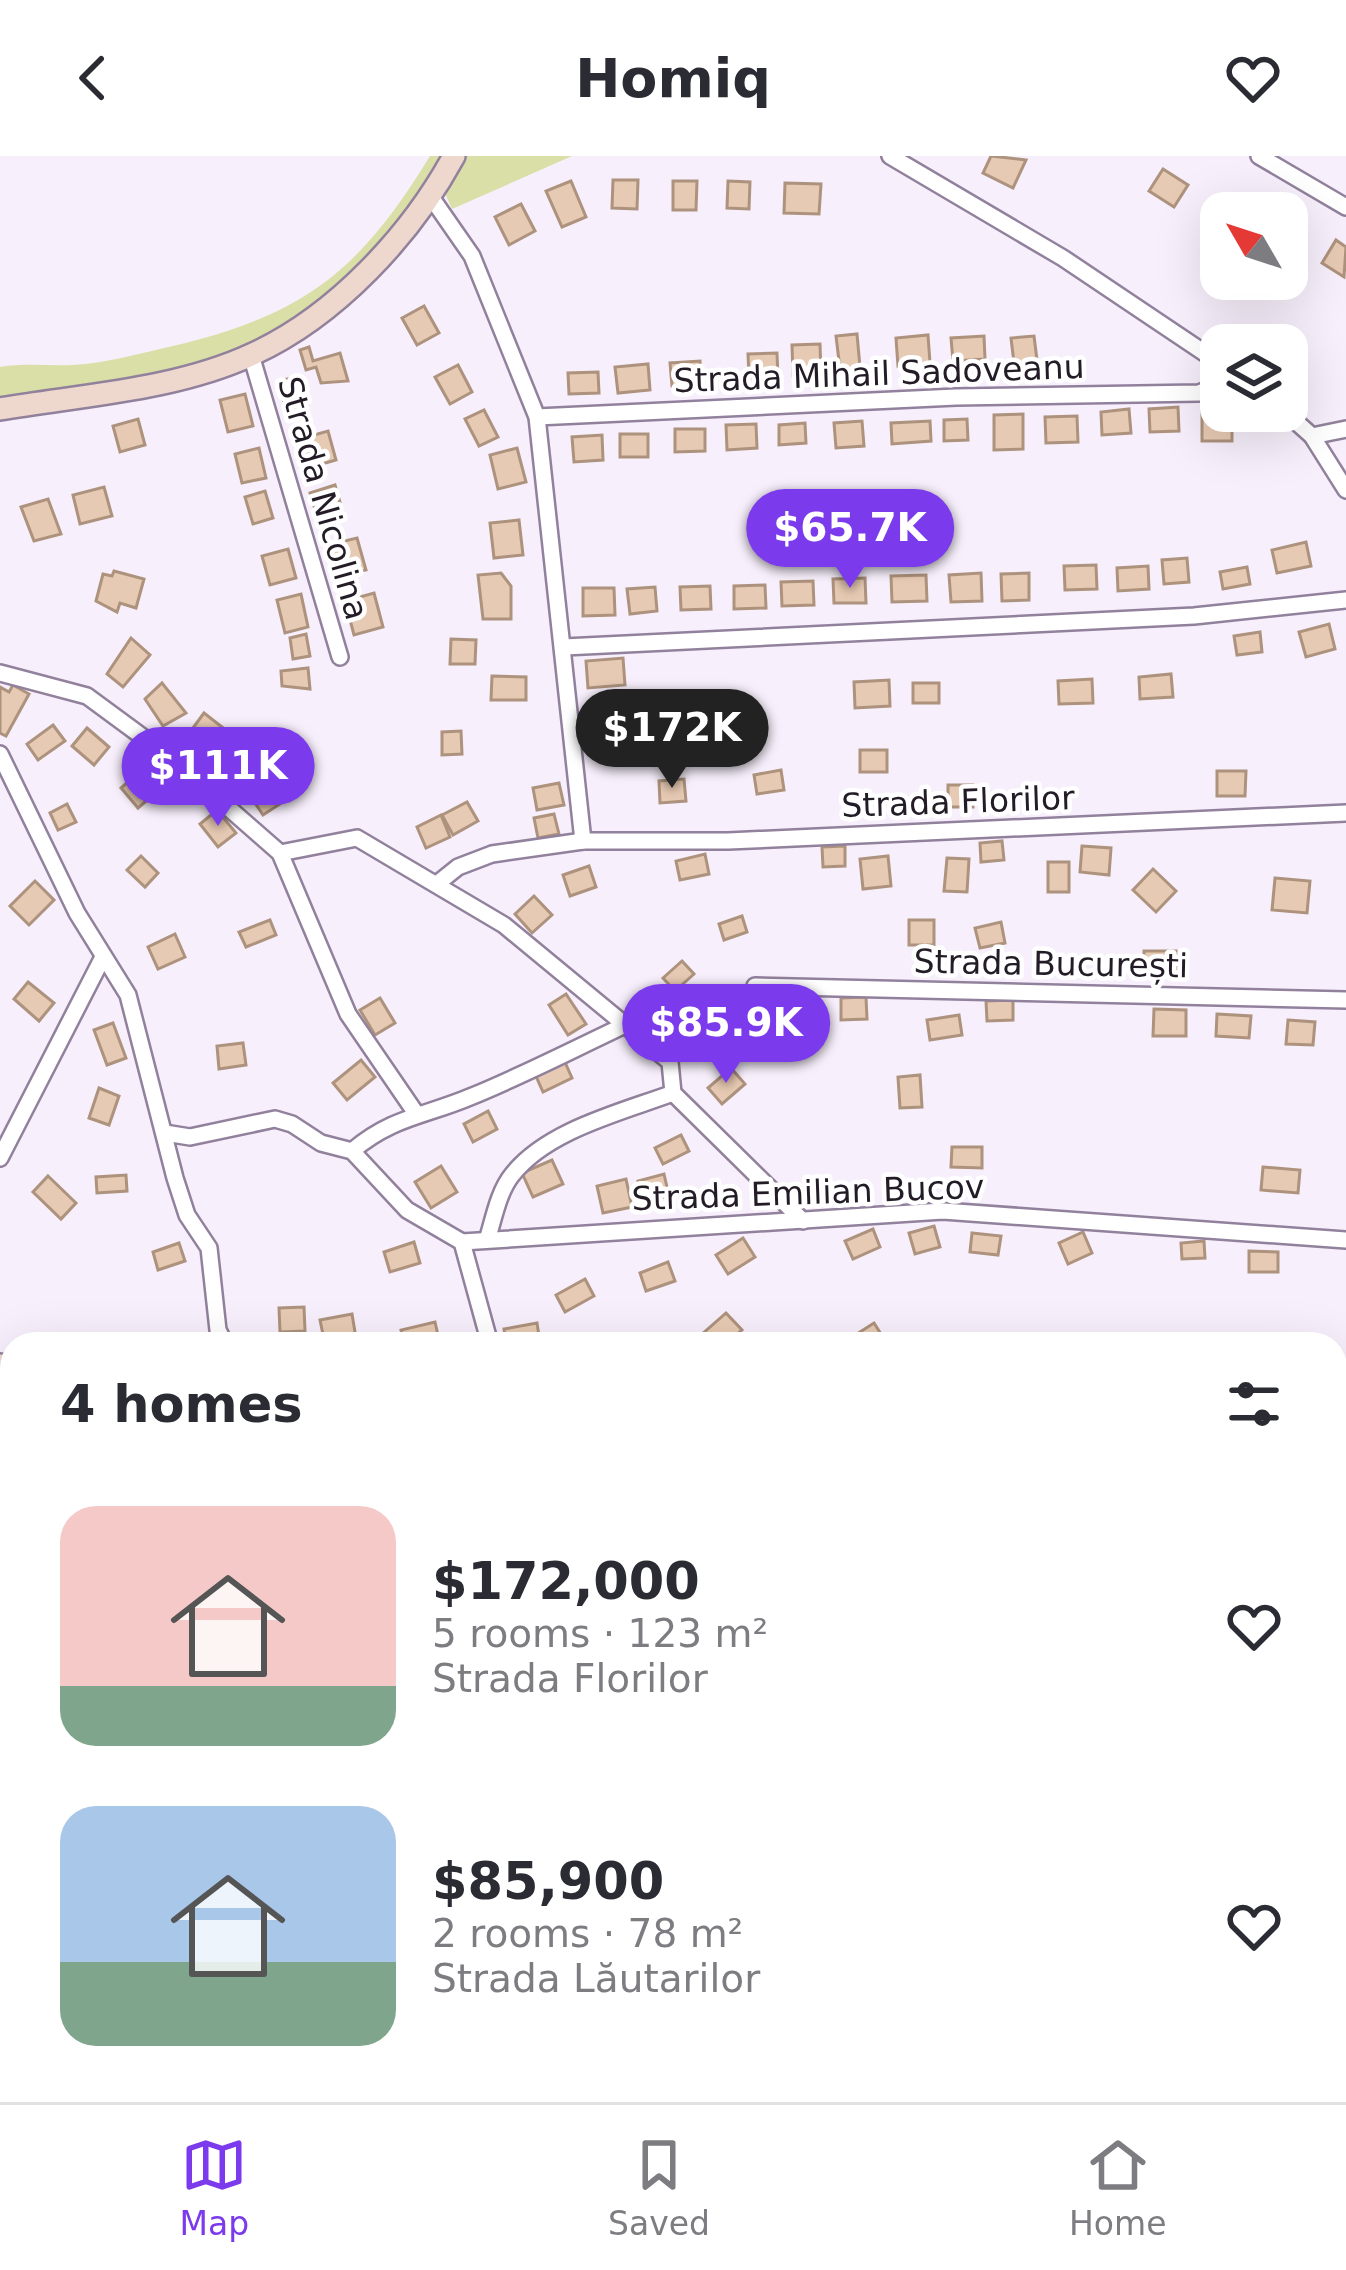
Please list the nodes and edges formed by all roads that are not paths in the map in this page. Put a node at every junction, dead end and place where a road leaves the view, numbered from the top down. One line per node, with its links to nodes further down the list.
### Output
1 (454, 156): 4 (street)
2 (890, 156): 6 (street)
3 (1258, 156): 5 (street)
4 (431, 197): 7 (street); 10 (street)
5 (1346, 207)
6 (1200, 350)
7 (251, 355): 9 (street); 17 (street, Strada Nicolina)
8 (1200, 393): 10 (street, Strada Mihail Sadoveanu)
9 (0, 409)
10 (537, 417): 16 (street)
11 (1346, 429): 13 (street)
12 (1308, 432): 13 (street)
13 (1312, 436): 14 (street)
14 (1346, 490)
15 (1346, 600): 16 (street)
16 (564, 647): 21 (street)
17 (340, 657)
18 (0, 673): 22 (street)
19 (0, 754): 24 (street)
20 (1346, 812): 21 (street, Strada Florilor)
21 (583, 842): 23 (street, Strada Florilor)
22 (280, 853): 23 (street); 29 (street)
23 (437, 884): 27 (street)
24 (102, 959): 30 (street); 32 (street)
25 (755, 986): 26 (street, Strada București)
26 (1346, 1000)
27 (623, 1026): 28 (street); 29 (street)
28 (673, 1093): 33 (street); 34 (street)
29 (415, 1112): 31 (street)
30 (165, 1133): 31 (street); 37 (street)
31 (352, 1151): 36 (street)
32 (0, 1158)
33 (803, 1221): 34 (street, Strada Emilian Bucov); 35 (street, Strada Emilian Bucov)
34 (488, 1237): 36 (street, Strada Emilian Bucov)
35 (1346, 1240)
36 (462, 1242): 38 (street)
37 (219, 1332)
38 (487, 1332)

